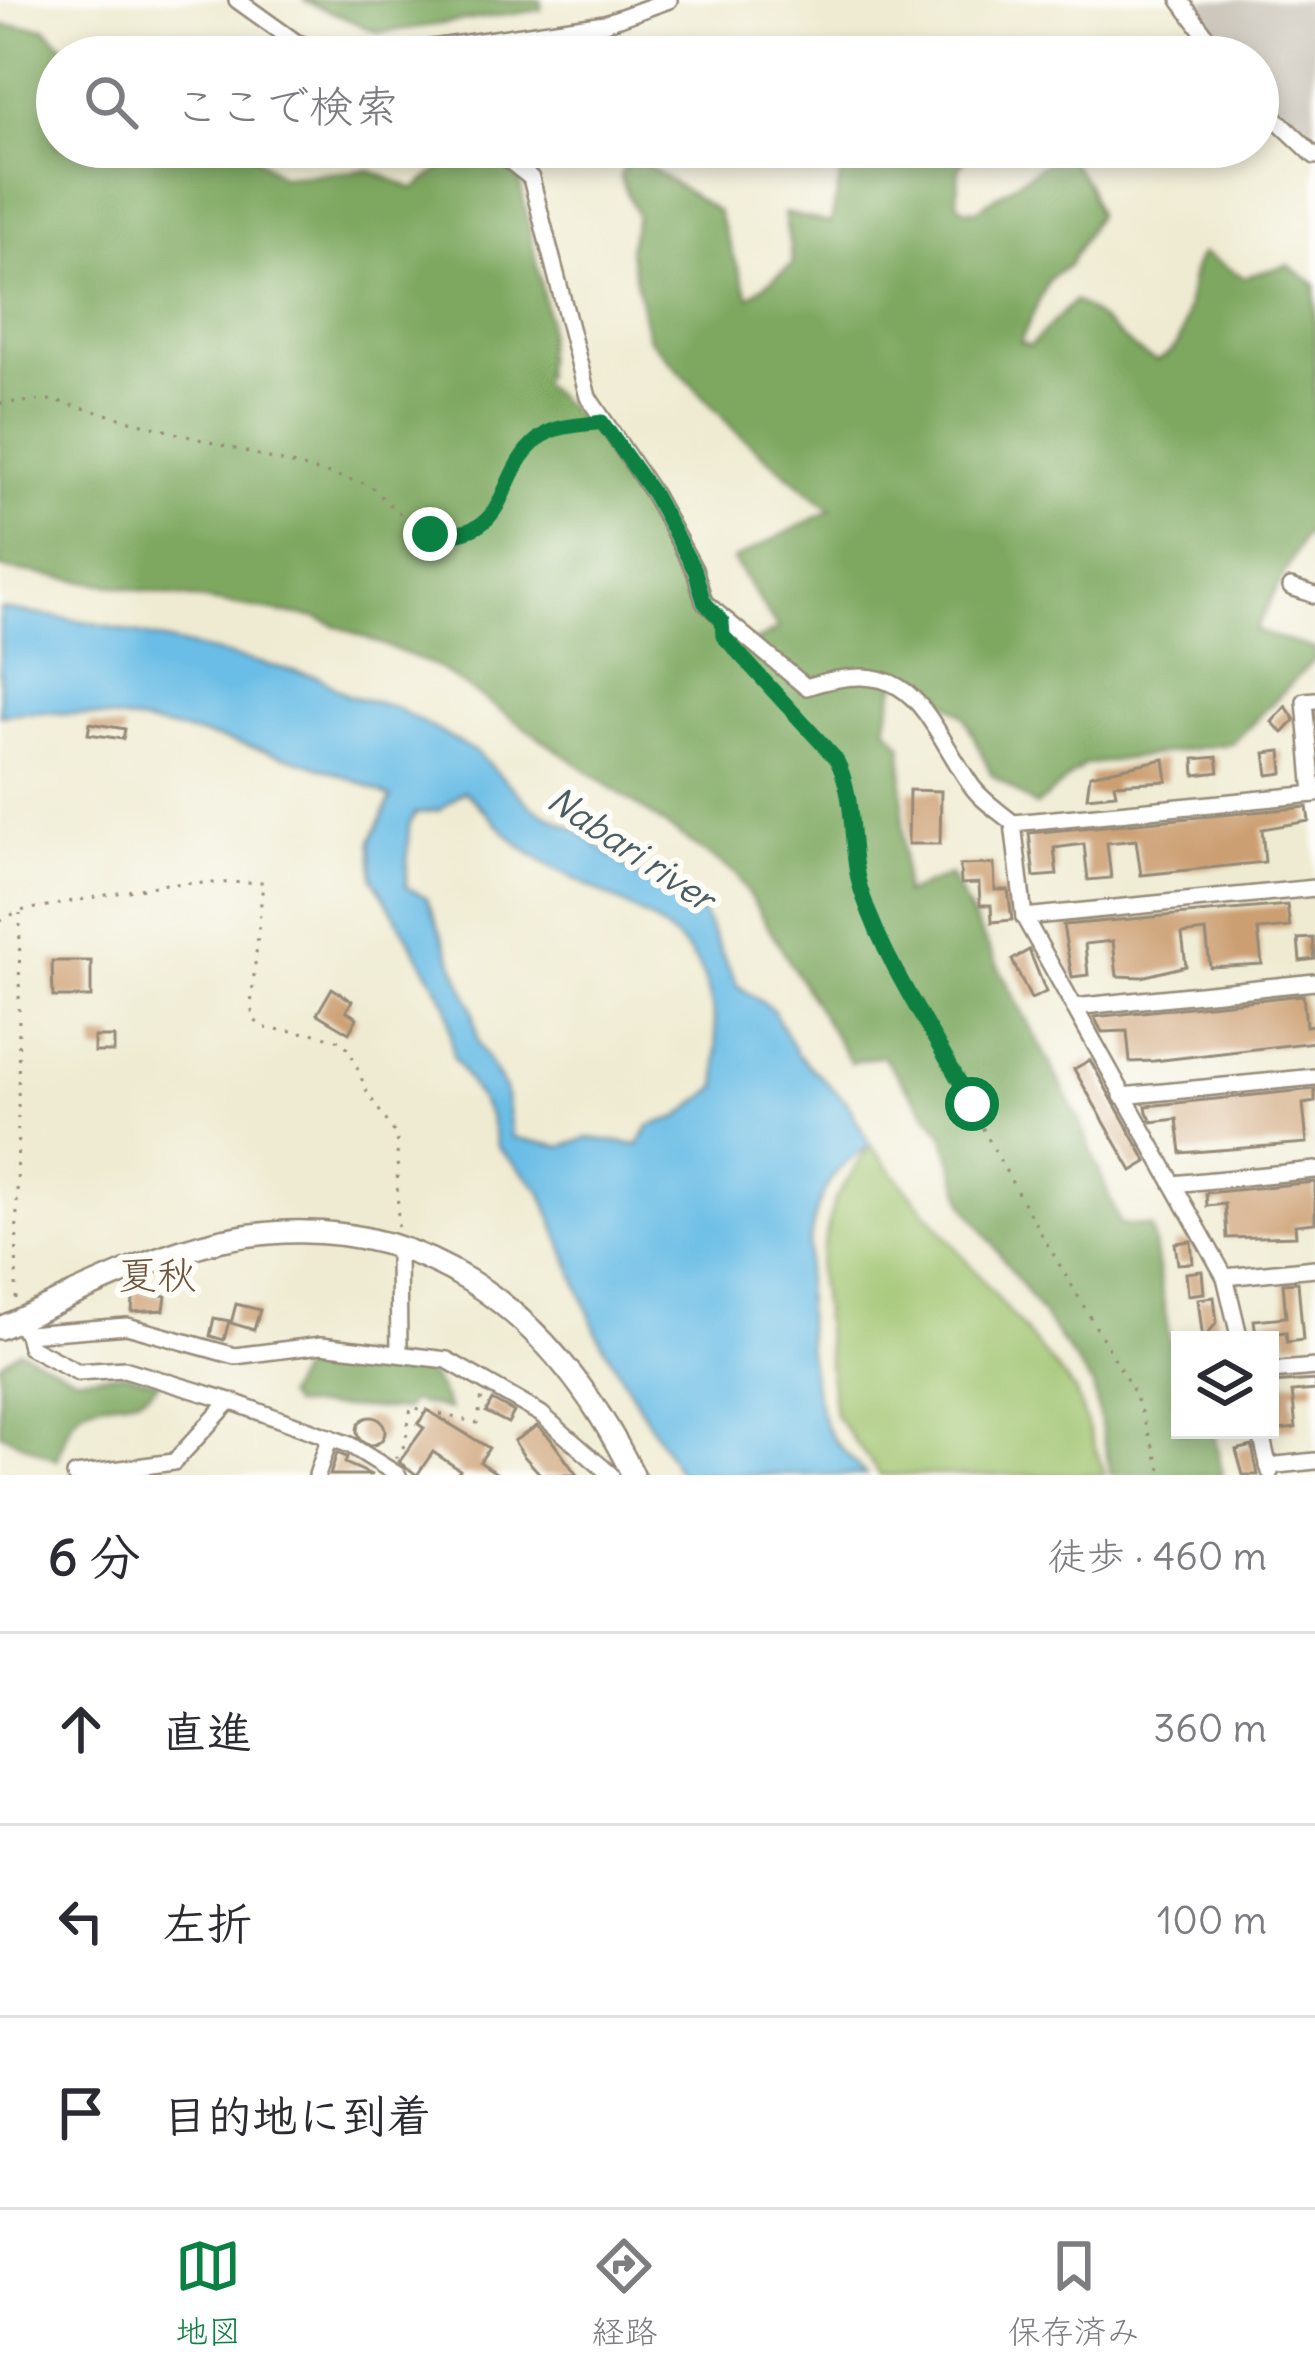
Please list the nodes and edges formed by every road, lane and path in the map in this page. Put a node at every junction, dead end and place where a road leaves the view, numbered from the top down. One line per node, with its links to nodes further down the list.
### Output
1 (238, 0): 4 (street)
2 (669, 0): 5 (street)
3 (1180, 0): 6 (street)
4 (287, 36)
5 (529, 36)
6 (1206, 36)
7 (1279, 122): 8 (street)
8 (1315, 156)
9 (518, 168): 11 (street)
10 (0, 404): 11 (path)
11 (602, 422): 14 (street)
12 (1291, 587): 13 (street)
13 (1315, 595)
14 (722, 621): 17 (street); 47 (path)
15 (1315, 700): 16 (street)
16 (1314, 794): 17 (street)
17 (1013, 823): 20 (street)
18 (1315, 888): 20 (street)
19 (20, 911): 21 (path); 28 (path); 31 (path)
20 (1024, 917): 23 (street)
21 (0, 920)
22 (1315, 982): 23 (street)
23 (1074, 1007): 25 (street)
24 (1315, 1077): 25 (street)
25 (1122, 1096): 27 (street)
26 (1315, 1170): 27 (street)
27 (1173, 1184): 30 (street)
28 (398, 1250): 31 (main road); 33 (street); 46 (main road)
29 (1315, 1268): 30 (street)
30 (1226, 1277): 32 (street)
31 (14, 1328): 33 (street); 37 (street)
32 (1238, 1331)
33 (399, 1352): 36 (street)
34 (1315, 1366): 35 (street)
35 (1279, 1370)
36 (489, 1384): 42 (path); 45 (street)
37 (230, 1401): 38 (street); 43 (street)
38 (330, 1437): 42 (street); 44 (street)
39 (1262, 1439): 41 (street)
40 (1315, 1461): 41 (street)
41 (1269, 1470)
42 (394, 1472)
43 (75, 1475)
44 (317, 1475)
45 (611, 1475)
46 (634, 1475)
47 (1162, 1475)

